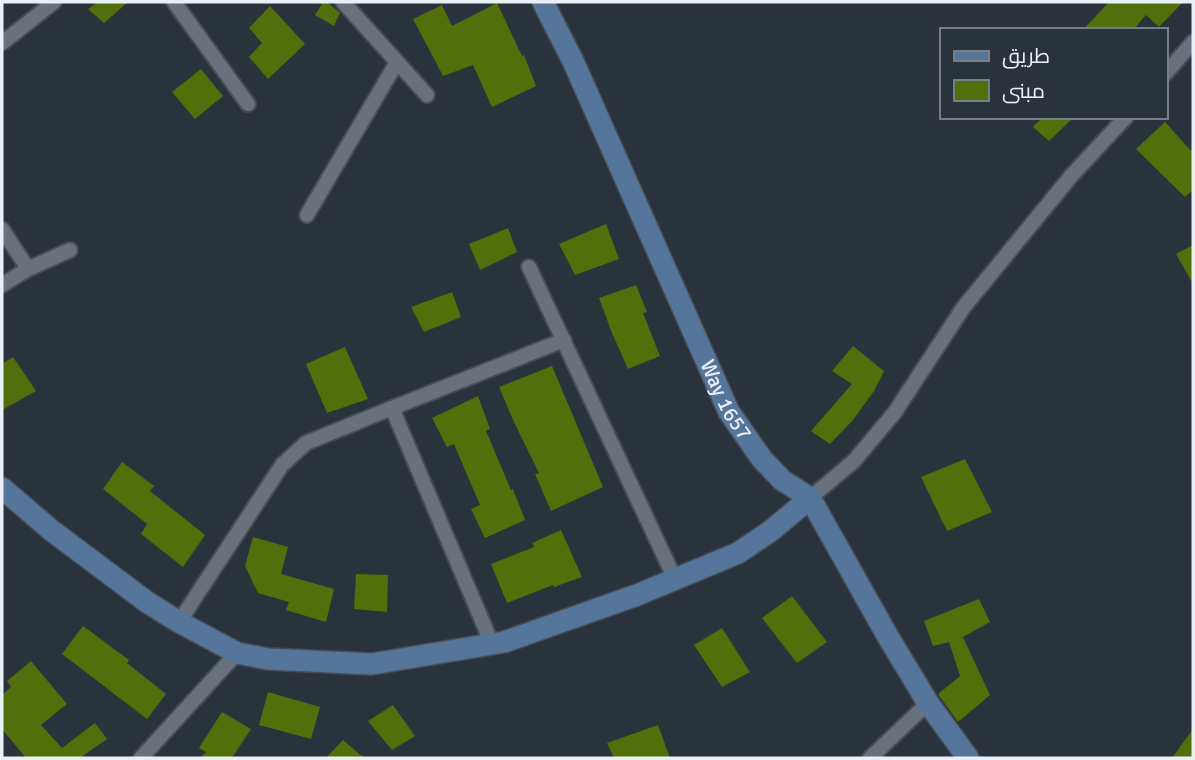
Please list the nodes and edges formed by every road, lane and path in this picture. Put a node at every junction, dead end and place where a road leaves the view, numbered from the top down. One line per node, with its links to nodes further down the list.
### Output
1 (54, 2): 6 (street)
2 (174, 2): 10 (street)
3 (343, 2): 7 (street)
4 (543, 2): 21 (street, Way 1657)
5 (1193, 42): 8 (street)
6 (2, 43)
7 (397, 62): 9 (street); 12 (street)
8 (1167, 72)
9 (427, 95)
10 (248, 104)
11 (1124, 119): 21 (street)
12 (307, 215)
13 (2, 229): 16 (street)
14 (70, 250): 16 (street)
15 (529, 267): 18 (street)
16 (27, 270): 17 (street)
17 (2, 285)
18 (564, 341): 19 (street); 22 (street)
19 (391, 408): 23 (street); 24 (street)
20 (2, 488): 23 (street)
21 (810, 498): 22 (street); 26 (street, Way 1657)
22 (676, 579): 24 (street)
23 (179, 622): 25 (street)
24 (492, 644): 25 (street)
25 (237, 653): 27 (street)
26 (929, 704): 28 (street); 29 (street, Way 1657)
27 (141, 758)
28 (870, 758)
29 (968, 758)

